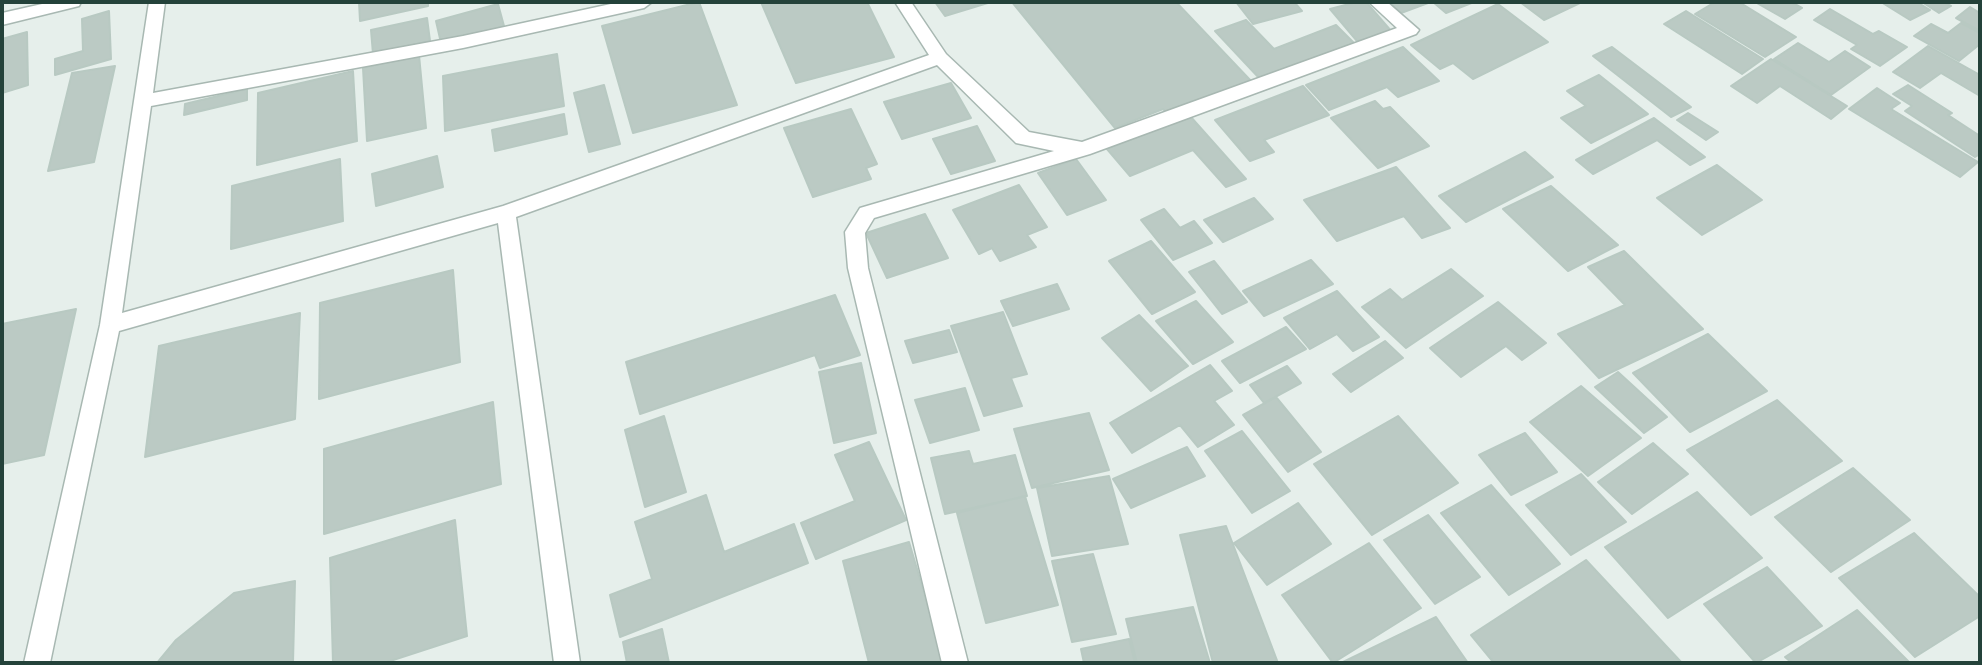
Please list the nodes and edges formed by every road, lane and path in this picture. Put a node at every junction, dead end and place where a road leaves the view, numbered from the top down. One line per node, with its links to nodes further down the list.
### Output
1 (73, 2): 6 (street)
2 (157, 2): 8 (street)
3 (644, 2): 8 (street)
4 (903, 2): 7 (street)
5 (1377, 2): 9 (street)
6 (2, 19)
7 (940, 58): 9 (street); 10 (street)
8 (142, 102): 11 (street)
9 (1083, 149): 14 (street)
10 (506, 213): 11 (street); 13 (street)
11 (110, 325): 12 (street)
12 (37, 663)
13 (567, 663)
14 (955, 663)

